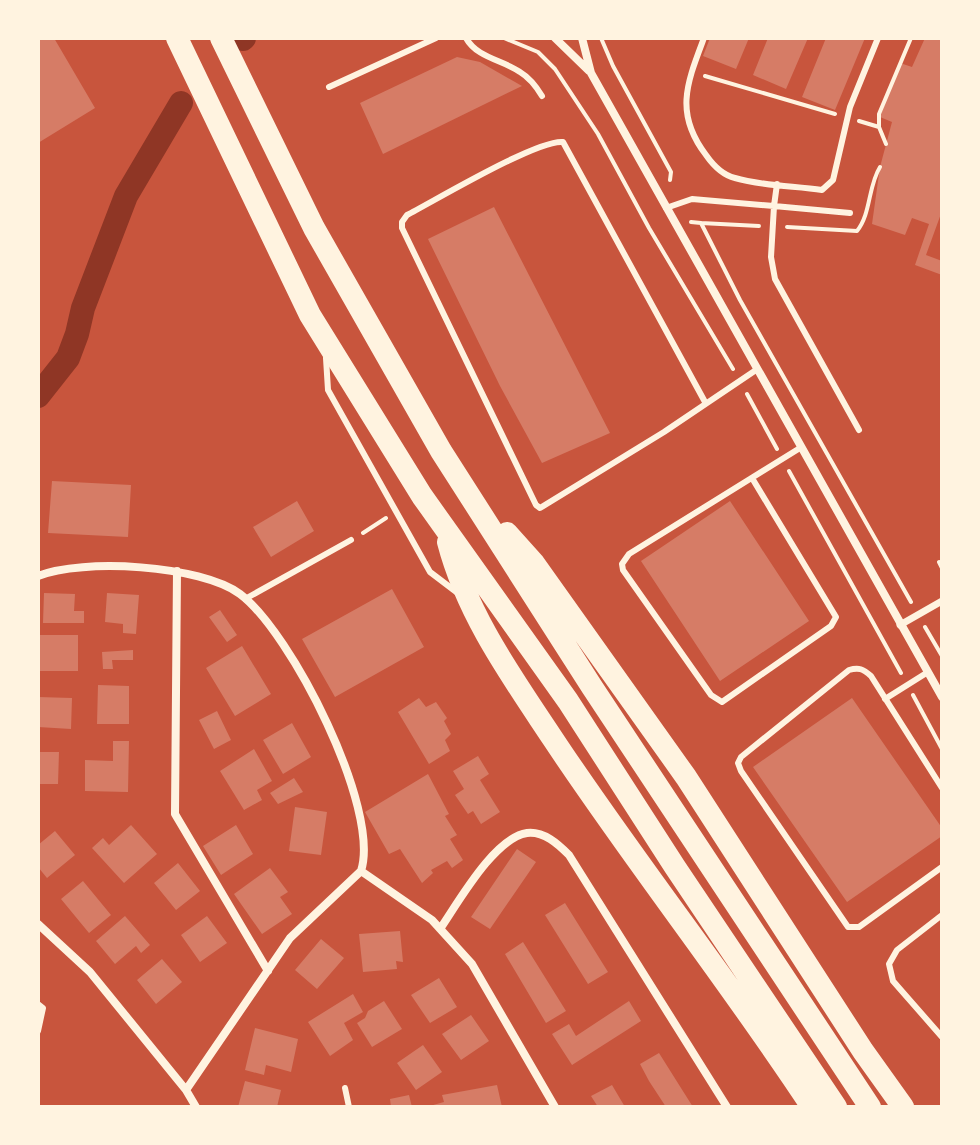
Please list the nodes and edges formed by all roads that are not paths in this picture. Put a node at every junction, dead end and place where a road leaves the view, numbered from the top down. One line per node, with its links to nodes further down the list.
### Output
1 (177, 38): 16 (highway)
2 (221, 38): 22 (highway)
3 (436, 38): 10 (lane)
4 (466, 38): 11 (lane)
5 (555, 38): 9 (street)
6 (582, 38): 9 (street)
7 (704, 38): 12 (lane)
8 (878, 38): 12 (lane)
9 (591, 73): 14 (street)
10 (329, 87)
11 (542, 96)
12 (777, 184): 13 (lane)
13 (774, 206): 14 (lane); 15 (lane); 19 (lane)
14 (666, 208): 17 (street)
15 (850, 213)
16 (325, 338): 23 (highway); 28 (lane)
17 (756, 370): 18 (lane); 20 (street)
18 (705, 402): 18 (lane)
19 (859, 430)
20 (800, 448): 21 (lane); 30 (street)
21 (752, 478): 21 (lane)
22 (481, 512): 52 (highway); 53 (highway)
23 (444, 529): 28 (highway); 51 (highway)
24 (351, 540): 27 (lane)
25 (177, 571): 26 (street); 27 (street); 40 (street)
26 (38, 576)
27 (245, 599): 36 (street)
28 (468, 601): 50 (highway)
29 (942, 601): 30 (street)
30 (900, 625): 31 (street)
31 (928, 672): 32 (street); 33 (lane)
32 (942, 697)
33 (885, 699): 34 (lane); 35 (lane)
34 (942, 788)
35 (942, 867)
36 (361, 871): 39 (street); 40 (street)
37 (942, 915): 43 (lane)
38 (38, 924): 45 (street)
39 (440, 929): 48 (street); 49 (street)
40 (268, 971): 45 (street)
41 (38, 1004): 42 (lane)
42 (38, 1031)
43 (942, 1037)
44 (345, 1088): 47 (lane)
45 (186, 1090): 46 (street)
46 (196, 1107)
47 (349, 1107)
48 (555, 1107)
49 (727, 1107)
50 (812, 1107)
51 (836, 1107)
52 (870, 1107)
53 (903, 1107)

